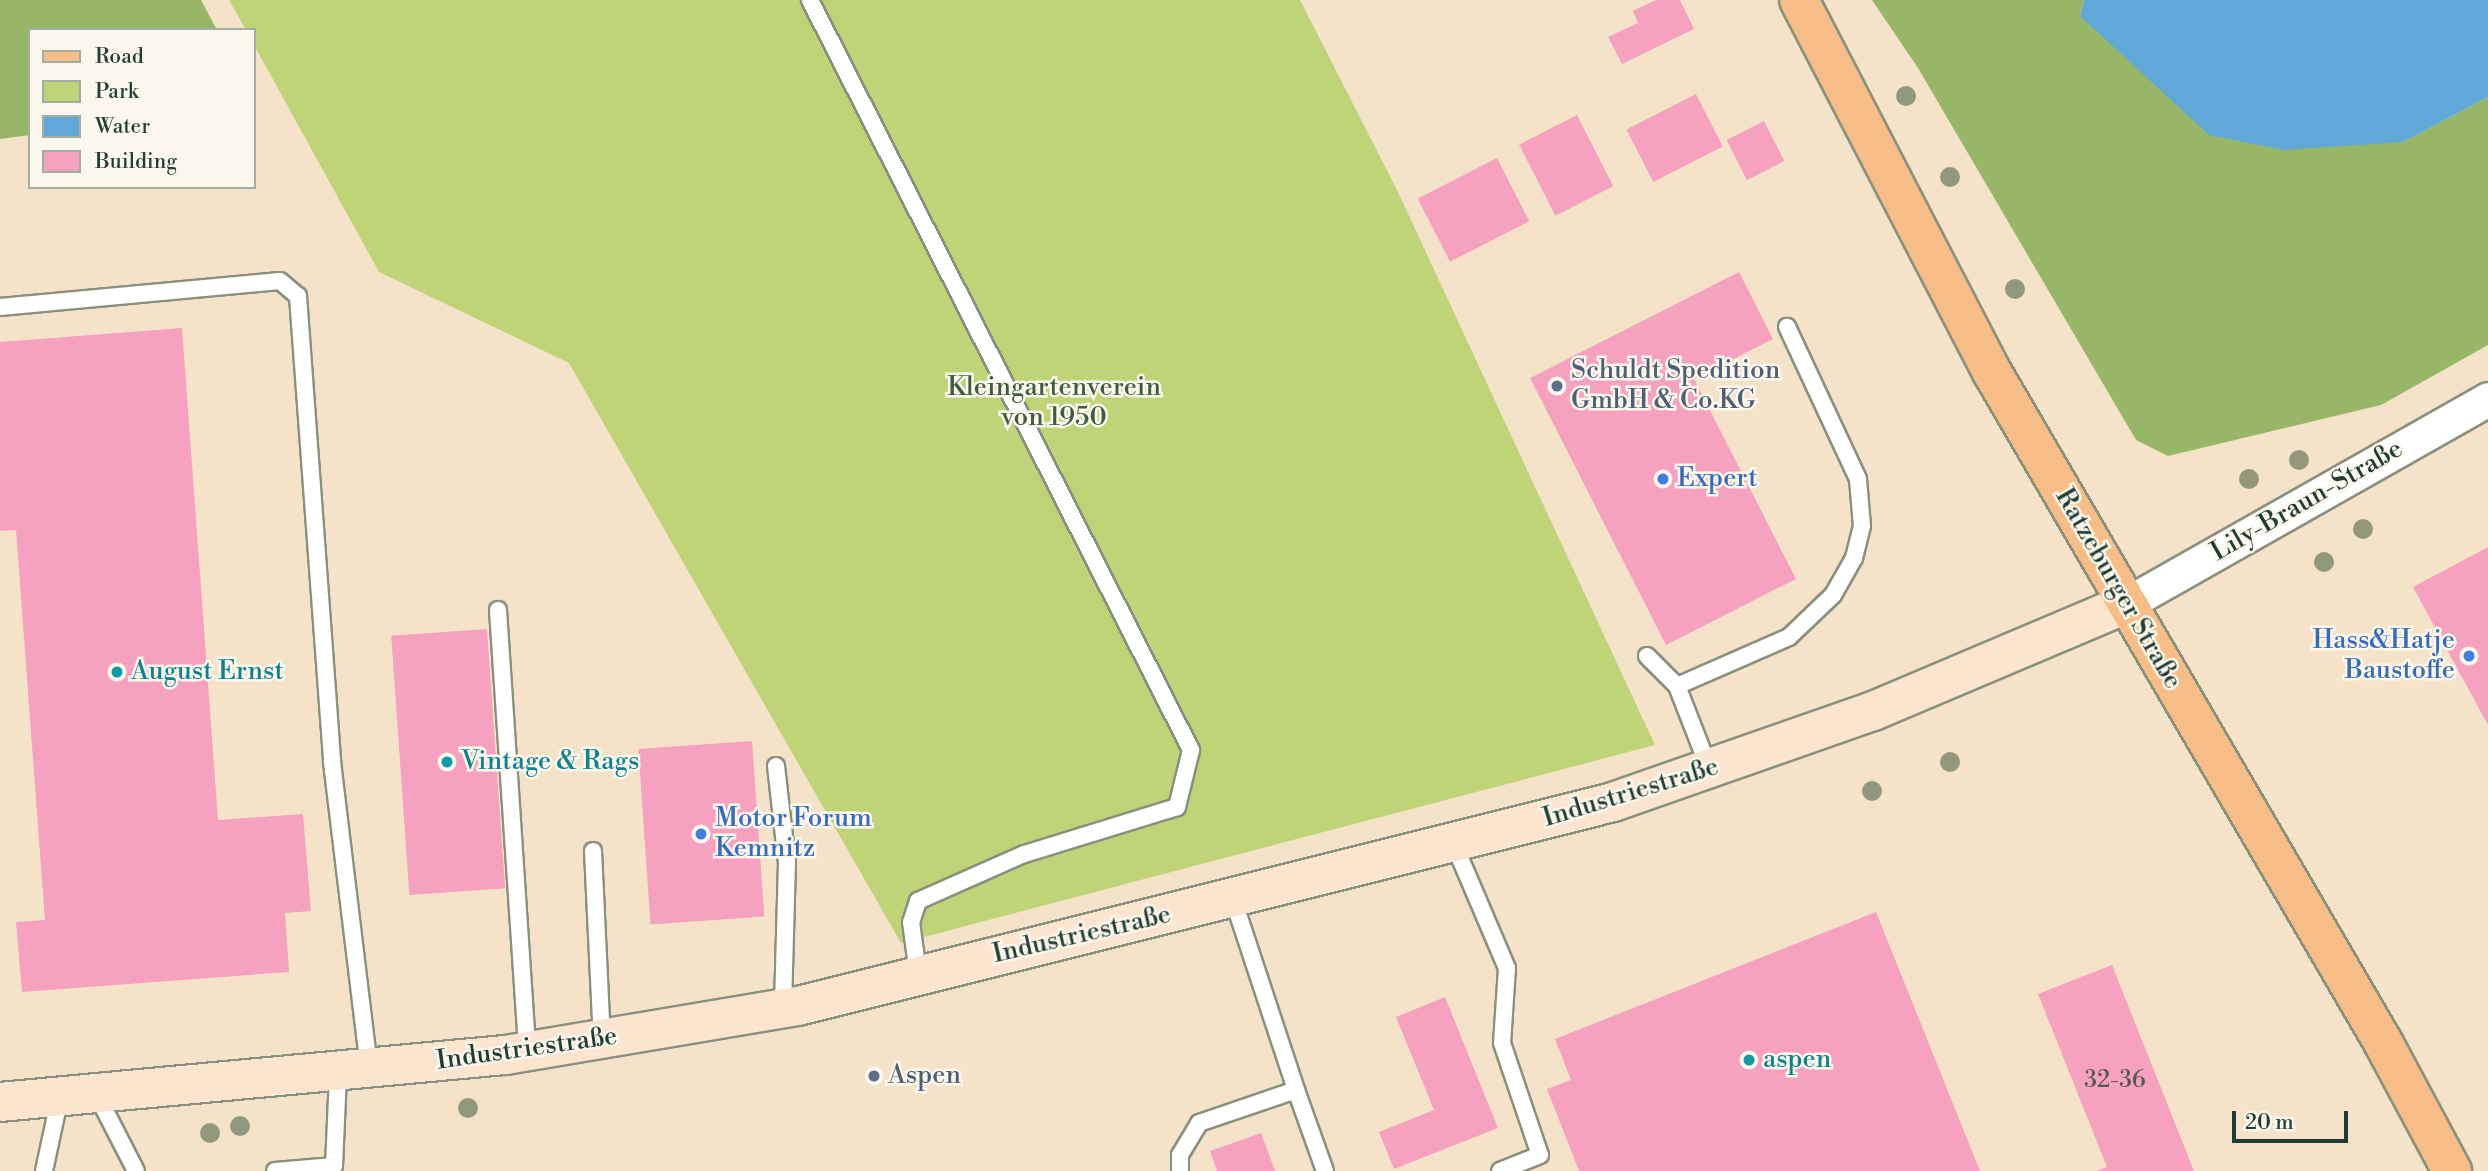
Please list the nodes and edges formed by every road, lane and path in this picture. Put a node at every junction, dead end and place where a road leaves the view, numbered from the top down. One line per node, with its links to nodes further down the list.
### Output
1 (810, 0): 15 (lane)
2 (1799, 0): 6 (main road, Ratzeburger Straße)
3 (0, 307): 19 (lane)
4 (1787, 327): 9 (lane)
5 (2488, 399): 6 (street, Lily-Braun-Straße)
6 (2126, 604): 11 (main road, Industriestraße); 30 (main road, Ratzeburger Straße)
7 (498, 610): 18 (lane)
8 (1647, 656): 9 (lane)
9 (1677, 687): 11 (lane)
10 (776, 766): 16 (lane)
11 (1710, 770): 12 (main road, Industriestraße)
12 (1454, 844): 14 (main road, Industriestraße); 29 (lane)
13 (593, 852): 17 (lane)
14 (1233, 900): 15 (main road, Industriestraße); 20 (lane)
15 (918, 974): 16 (main road, Industriestraße)
16 (783, 1009): 17 (main road, Industriestraße)
17 (602, 1039): 18 (main road, Industriestraße)
18 (527, 1052): 19 (main road, Industriestraße)
19 (354, 1072): 21 (main road, Industriestraße); 26 (lane)
20 (1296, 1090): 27 (lane); 28 (lane)
21 (98, 1097): 22 (main road, Industriestraße); 25 (lane)
22 (59, 1101): 23 (main road, Industriestraße); 24 (lane)
23 (0, 1102)
24 (44, 1171)
25 (136, 1171)
26 (275, 1171)
27 (1180, 1171)
28 (1325, 1171)
29 (1500, 1171)
30 (2452, 1171)

